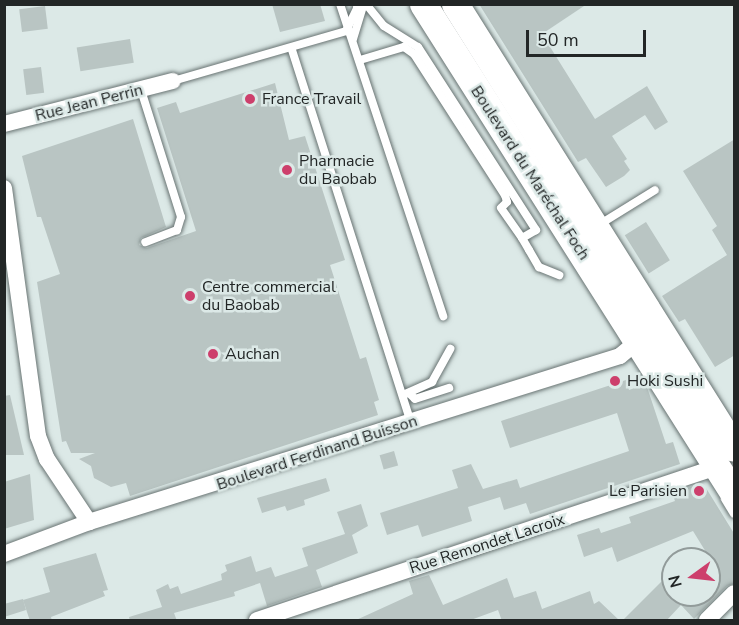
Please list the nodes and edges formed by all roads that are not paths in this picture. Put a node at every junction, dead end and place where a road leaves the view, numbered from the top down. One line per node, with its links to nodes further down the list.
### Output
1 (340, 4): 6 (lane)
2 (423, 4): 16 (main road, Boulevard du Maréchal Foch)
3 (455, 4): 8 (main road, Boulevard du Maréchal Foch)
4 (470, 4): 8 (street)
5 (364, 5): 6 (lane); 7 (lane); 17 (lane)
6 (346, 32): 7 (lane); 9 (lane)
7 (353, 39): 10 (lane)
8 (480, 46): 16 (main road, Boulevard du Maréchal Foch)
9 (292, 50): 11 (lane); 25 (lane)
10 (360, 60): 17 (lane); 20 (lane)
11 (173, 81): 12 (street, Rue Jean Perrin)
12 (141, 90): 13 (street, Rue Jean Perrin); 18 (lane)
13 (4, 124)
14 (4, 188): 31 (street)
15 (655, 190): 16 (lane)
16 (582, 233): 21 (main road, Boulevard du Maréchal Foch); 21 (main road, Boulevard du Maréchal Foch); 27 (lane)
17 (522, 238): 19 (lane)
18 (145, 242)
19 (559, 275)
20 (443, 316)
21 (637, 344): 26 (street, Boulevard Ferdinand Buisson); 28 (main road)
22 (450, 350): 25 (lane)
23 (642, 370): 28 (lane)
24 (448, 388): 25 (lane)
25 (406, 394): 26 (lane)
26 (411, 423): 31 (street, Boulevard Ferdinand Buisson)
27 (735, 428)
28 (720, 462): 29 (main road); 30 (lane); 34 (street, Rue Remondet Lacroix)
29 (735, 494)
30 (735, 514)
31 (89, 522): 32 (street, Boulevard Ferdinand Buisson)
32 (4, 554)
33 (735, 593): 36 (street)
34 (283, 616): 35 (street, Rue Remondet Lacroix)
35 (257, 621)
36 (707, 621)

